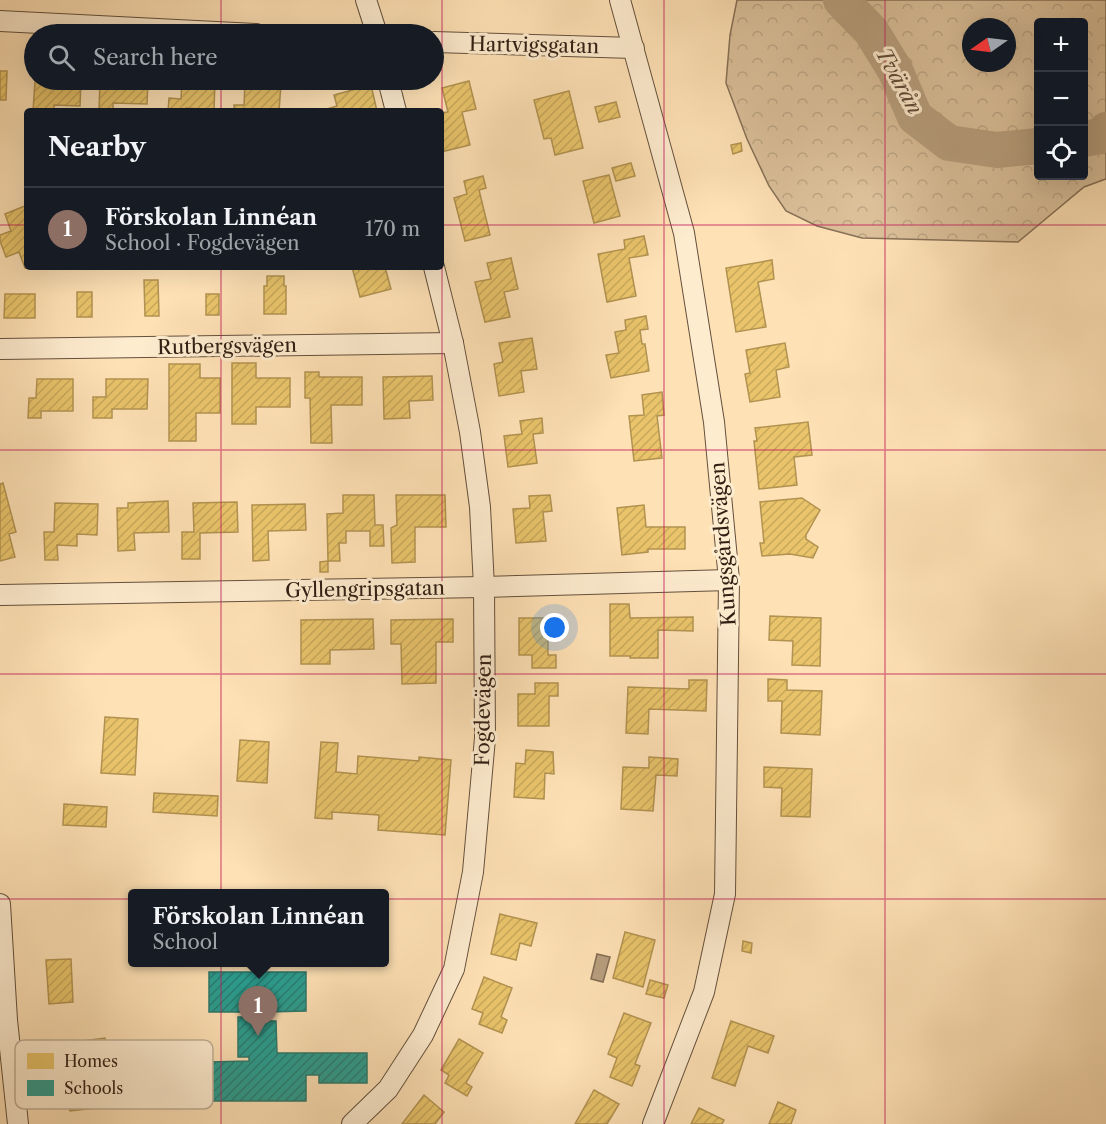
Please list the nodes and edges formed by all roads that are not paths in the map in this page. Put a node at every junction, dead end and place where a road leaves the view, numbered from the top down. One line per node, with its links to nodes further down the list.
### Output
1 (366, 0): 5 (street)
2 (620, 0): 7 (street, Kungsgårdsvägen)
3 (0, 21): 4 (street)
4 (59, 24)
5 (374, 24)
6 (444, 42): 7 (street, Hartvigsgatan)
7 (634, 48): 13 (street, Kungsgårdsvägen)
8 (391, 90): 9 (street)
9 (395, 108)
10 (435, 270): 11 (street, Fogdevägen)
11 (453, 343): 12 (street, Rutbergsvägen); 14 (street, Fogdevägen)
12 (0, 349)
13 (729, 580): 14 (street, Gyllengripsgatan); 22 (street, Kungsgårdsvägen)
14 (484, 586): 15 (street, Gyllengripsgatan); 21 (street, Fogdevägen)
15 (0, 595)
16 (0, 904): 17 (street)
17 (3, 1020): 18 (street)
18 (15, 1103)
19 (16, 1109): 20 (street)
20 (18, 1124)
21 (352, 1124)
22 (653, 1124)

